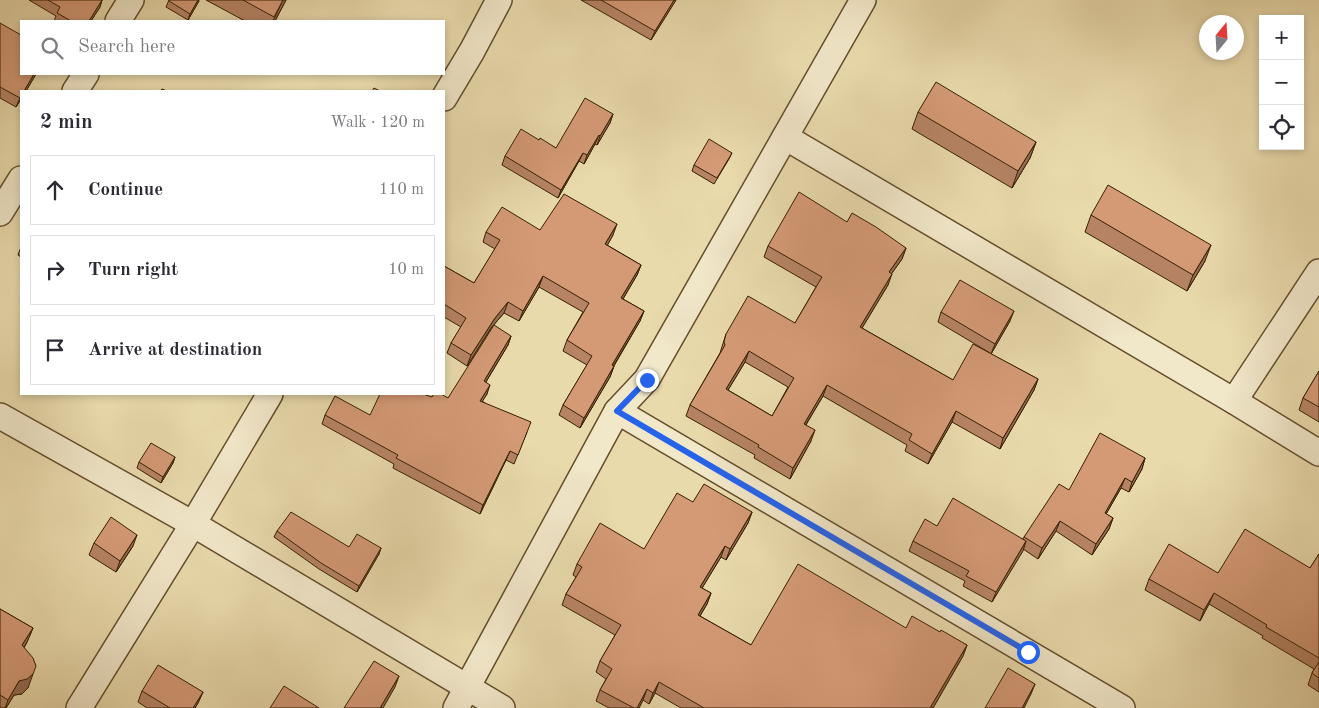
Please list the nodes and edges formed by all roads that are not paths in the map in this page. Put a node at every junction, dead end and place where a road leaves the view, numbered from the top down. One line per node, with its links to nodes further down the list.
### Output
1 (131, 0): 4 (street)
2 (499, 0): 7 (street)
3 (863, 0): 8 (street)
4 (119, 20)
5 (85, 75): 6 (street)
6 (76, 90)
7 (445, 96)
8 (785, 137): 13 (street); 14 (street)
9 (20, 181): 10 (street)
10 (0, 213)
11 (1319, 272): 13 (street)
12 (269, 395): 17 (street)
13 (1234, 401): 16 (street)
14 (617, 411): 18 (street); 21 (street)
15 (0, 416): 17 (street)
16 (1319, 453)
17 (194, 524): 18 (street); 19 (street)
18 (461, 698): 20 (street)
19 (80, 708)
20 (502, 708)
21 (1122, 708)

